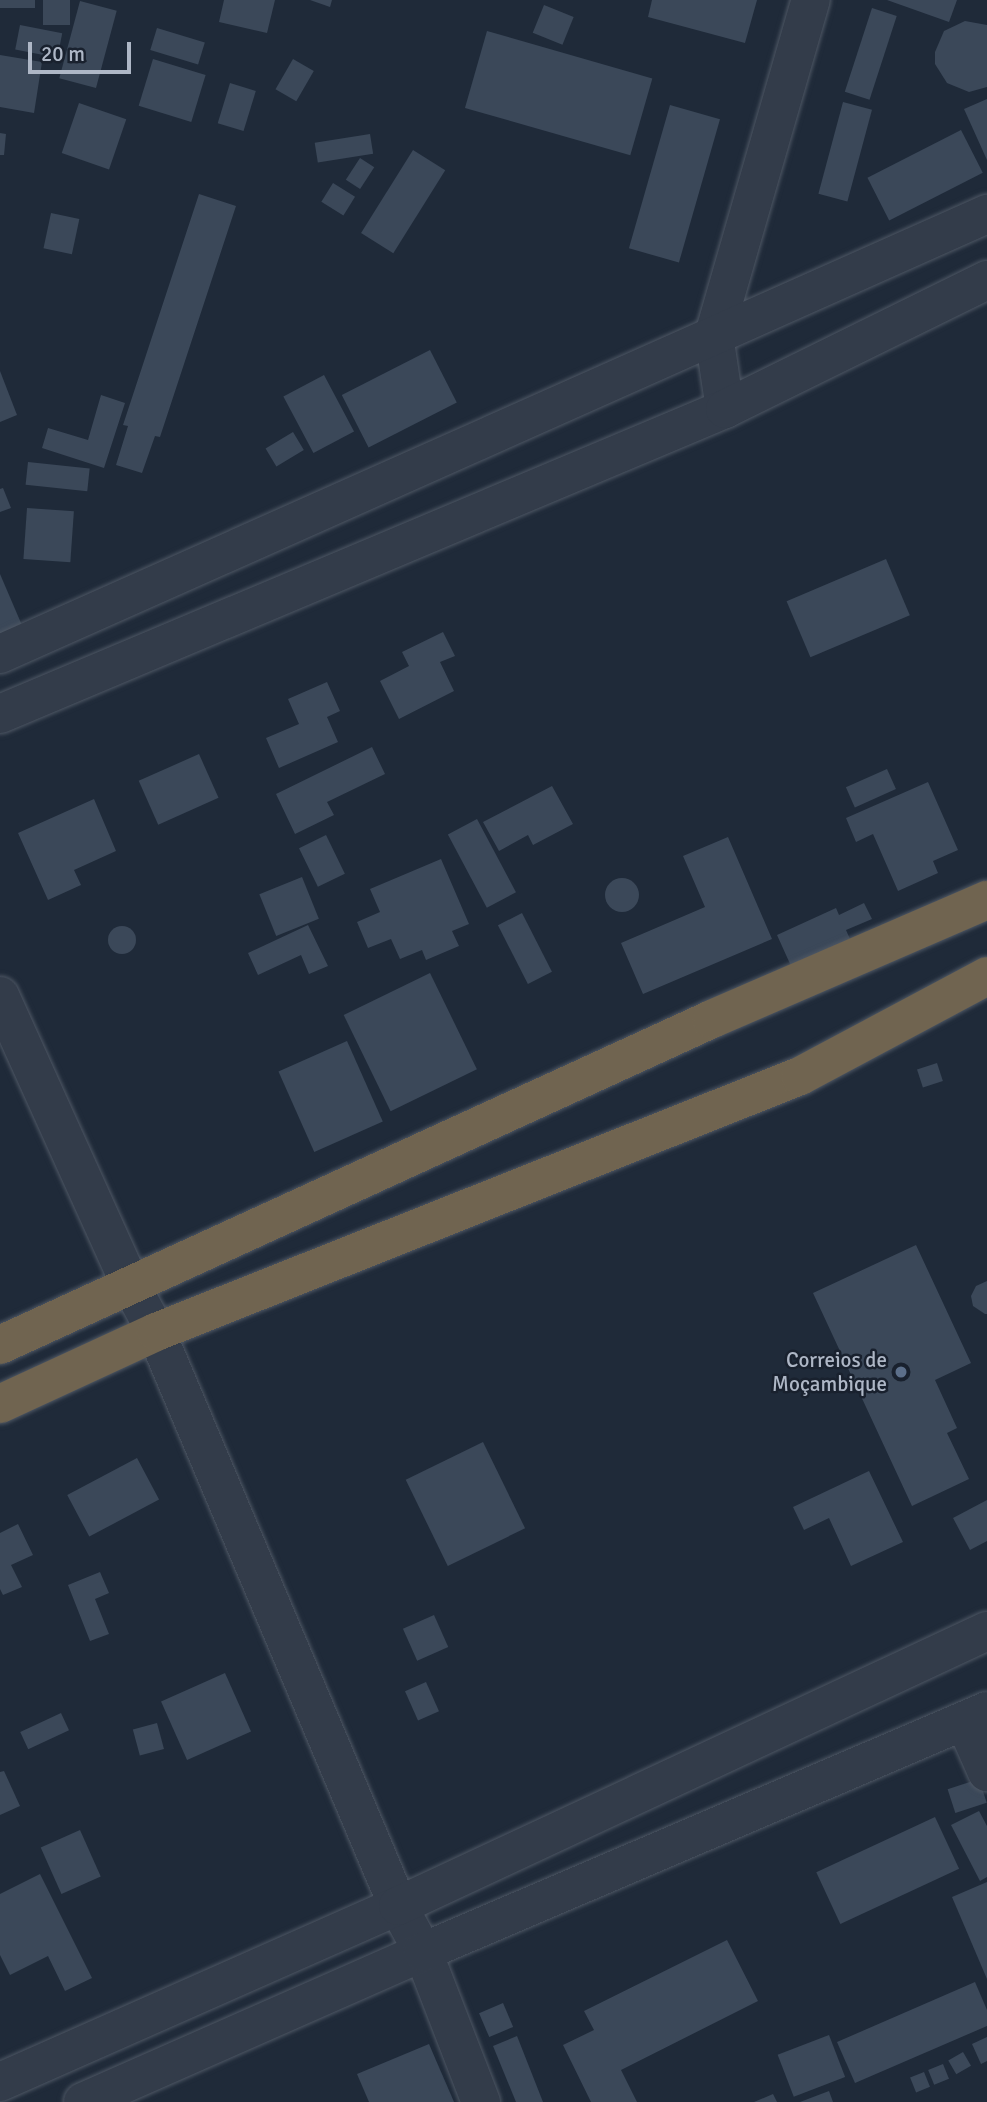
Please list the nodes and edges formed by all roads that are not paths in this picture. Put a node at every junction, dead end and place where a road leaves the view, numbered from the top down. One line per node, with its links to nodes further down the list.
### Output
1 (811, 0): 4 (street)
2 (987, 214): 4 (street)
3 (987, 280): 5 (street)
4 (714, 335): 5 (street); 6 (street)
5 (725, 409): 7 (street)
6 (0, 654)
7 (0, 713)
8 (987, 900): 11 (highway)
9 (987, 976): 12 (highway)
10 (0, 996): 11 (street)
11 (131, 1286): 12 (street); 13 (highway)
12 (156, 1332): 14 (highway); 18 (street)
13 (0, 1345)
14 (0, 1404)
15 (987, 1631): 18 (street)
16 (976, 1717): 17 (street); 19 (street)
17 (987, 1772)
18 (398, 1906): 19 (street); 20 (street)
19 (423, 1952): 21 (street); 22 (street)
20 (0, 2082)
21 (83, 2102)
22 (481, 2102)

